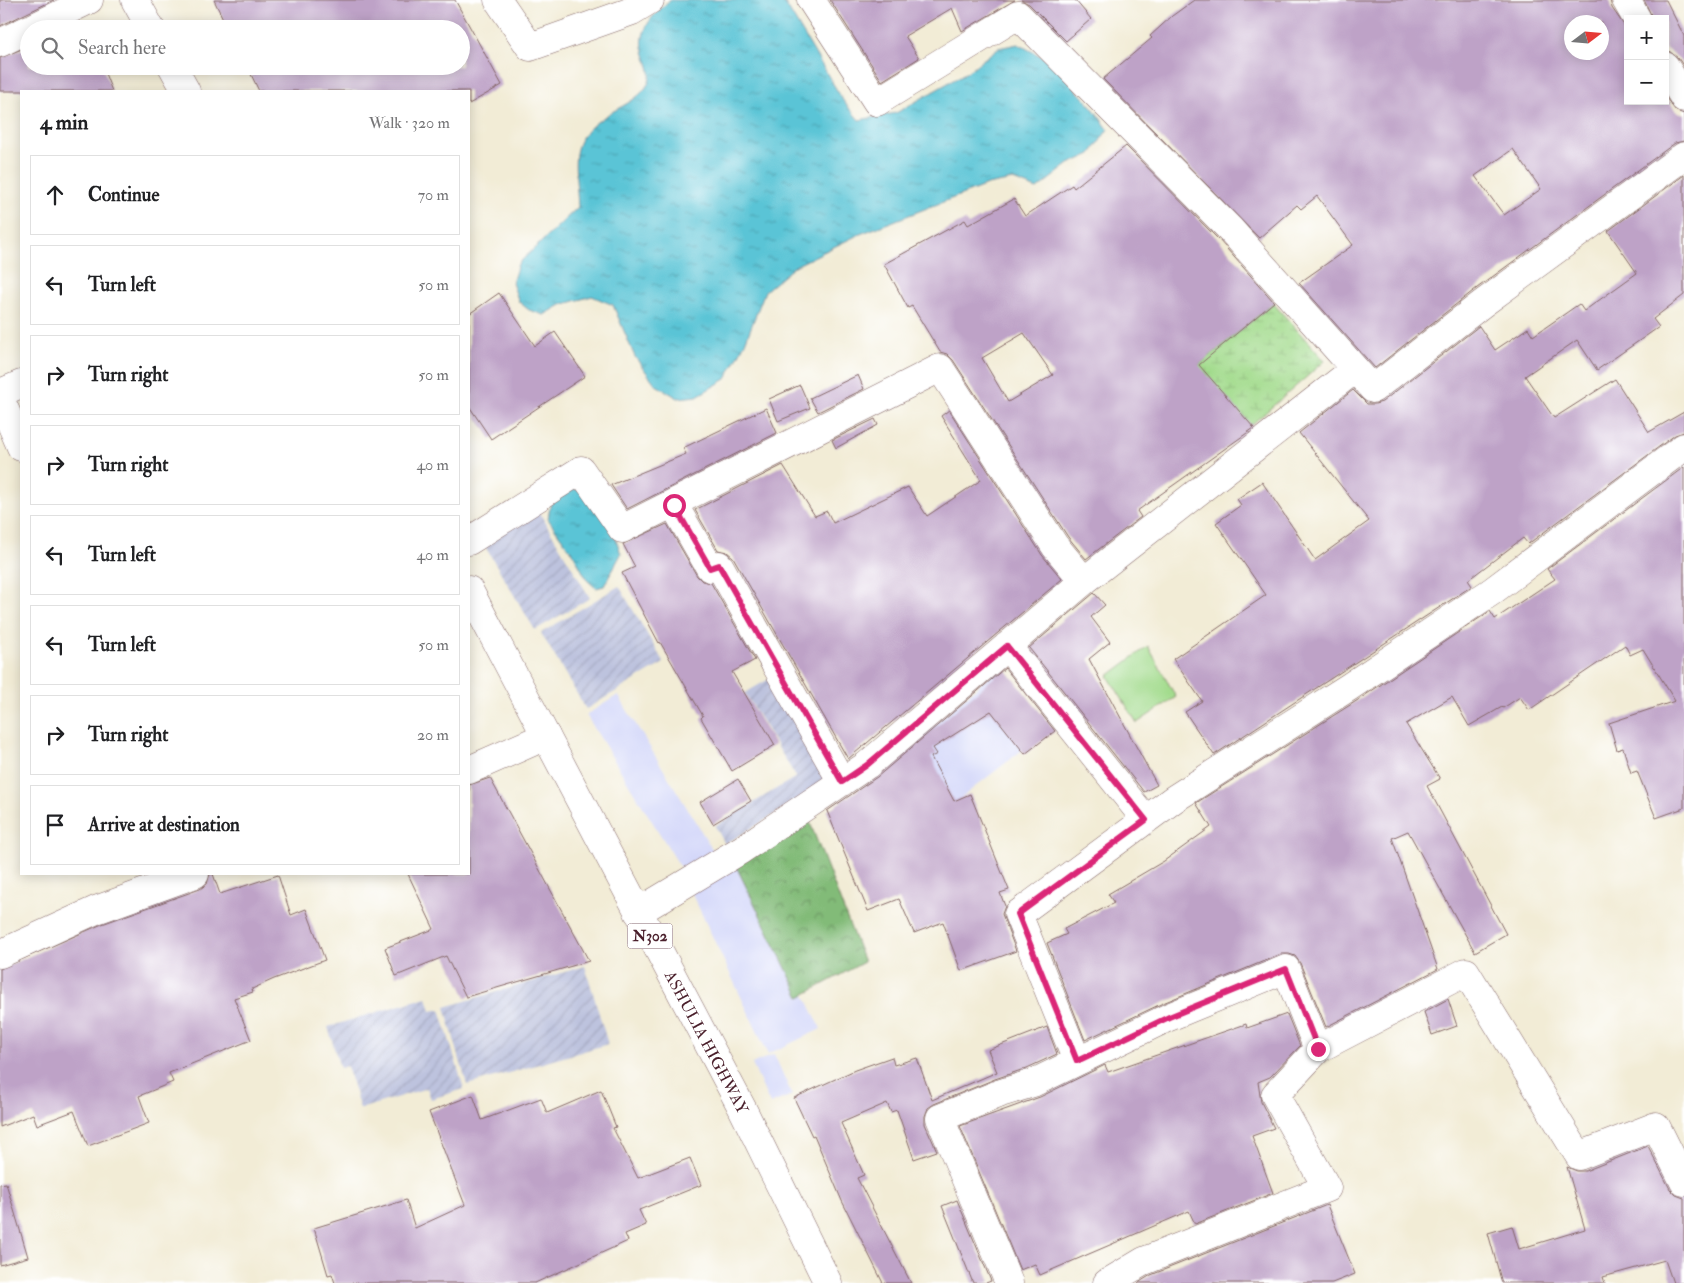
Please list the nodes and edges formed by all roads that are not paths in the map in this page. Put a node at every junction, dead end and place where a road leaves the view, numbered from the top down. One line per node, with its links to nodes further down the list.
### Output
1 (89, 0): 8 (main road)
2 (135, 0): 9 (main road)
3 (498, 0): 4 (main road)
4 (650, 0)
5 (811, 0): 17 (main road)
6 (1626, 0): 7 (main road)
7 (1635, 15)
8 (48, 20)
9 (147, 20)
10 (20, 33): 11 (main road)
11 (0, 43)
12 (1669, 73): 15 (main road)
13 (177, 75): 14 (main road)
14 (185, 90)
15 (1684, 98)
16 (1684, 156): 17 (main road)
17 (1355, 369): 25 (main road)
18 (20, 384): 19 (main road)
19 (0, 393)
20 (0, 398): 21 (main road)
21 (20, 445)
22 (1684, 447): 31 (main road)
23 (674, 505): 24 (main road); 25 (main road); 30 (main road)
24 (470, 539)
25 (1084, 582): 27 (main road)
26 (470, 592): 28 (main road, ASHULIA HIGHWAY / N302)
27 (1007, 646): 30 (main road); 31 (main road)
28 (546, 736): 29 (main road); 33 (main road, ASHULIA HIGHWAY / N302)
29 (470, 770)
30 (842, 782): 33 (main road)
31 (1146, 820): 36 (main road)
32 (188, 875): 34 (main road)
33 (638, 912): 38 (main road, ASHULIA HIGHWAY / N302)
34 (0, 954)
35 (1318, 1049): 36 (main road); 37 (main road); 40 (main road)
36 (1077, 1061): 39 (main road)
37 (1684, 1182)
38 (824, 1282)
39 (1009, 1283)
40 (1107, 1283)

